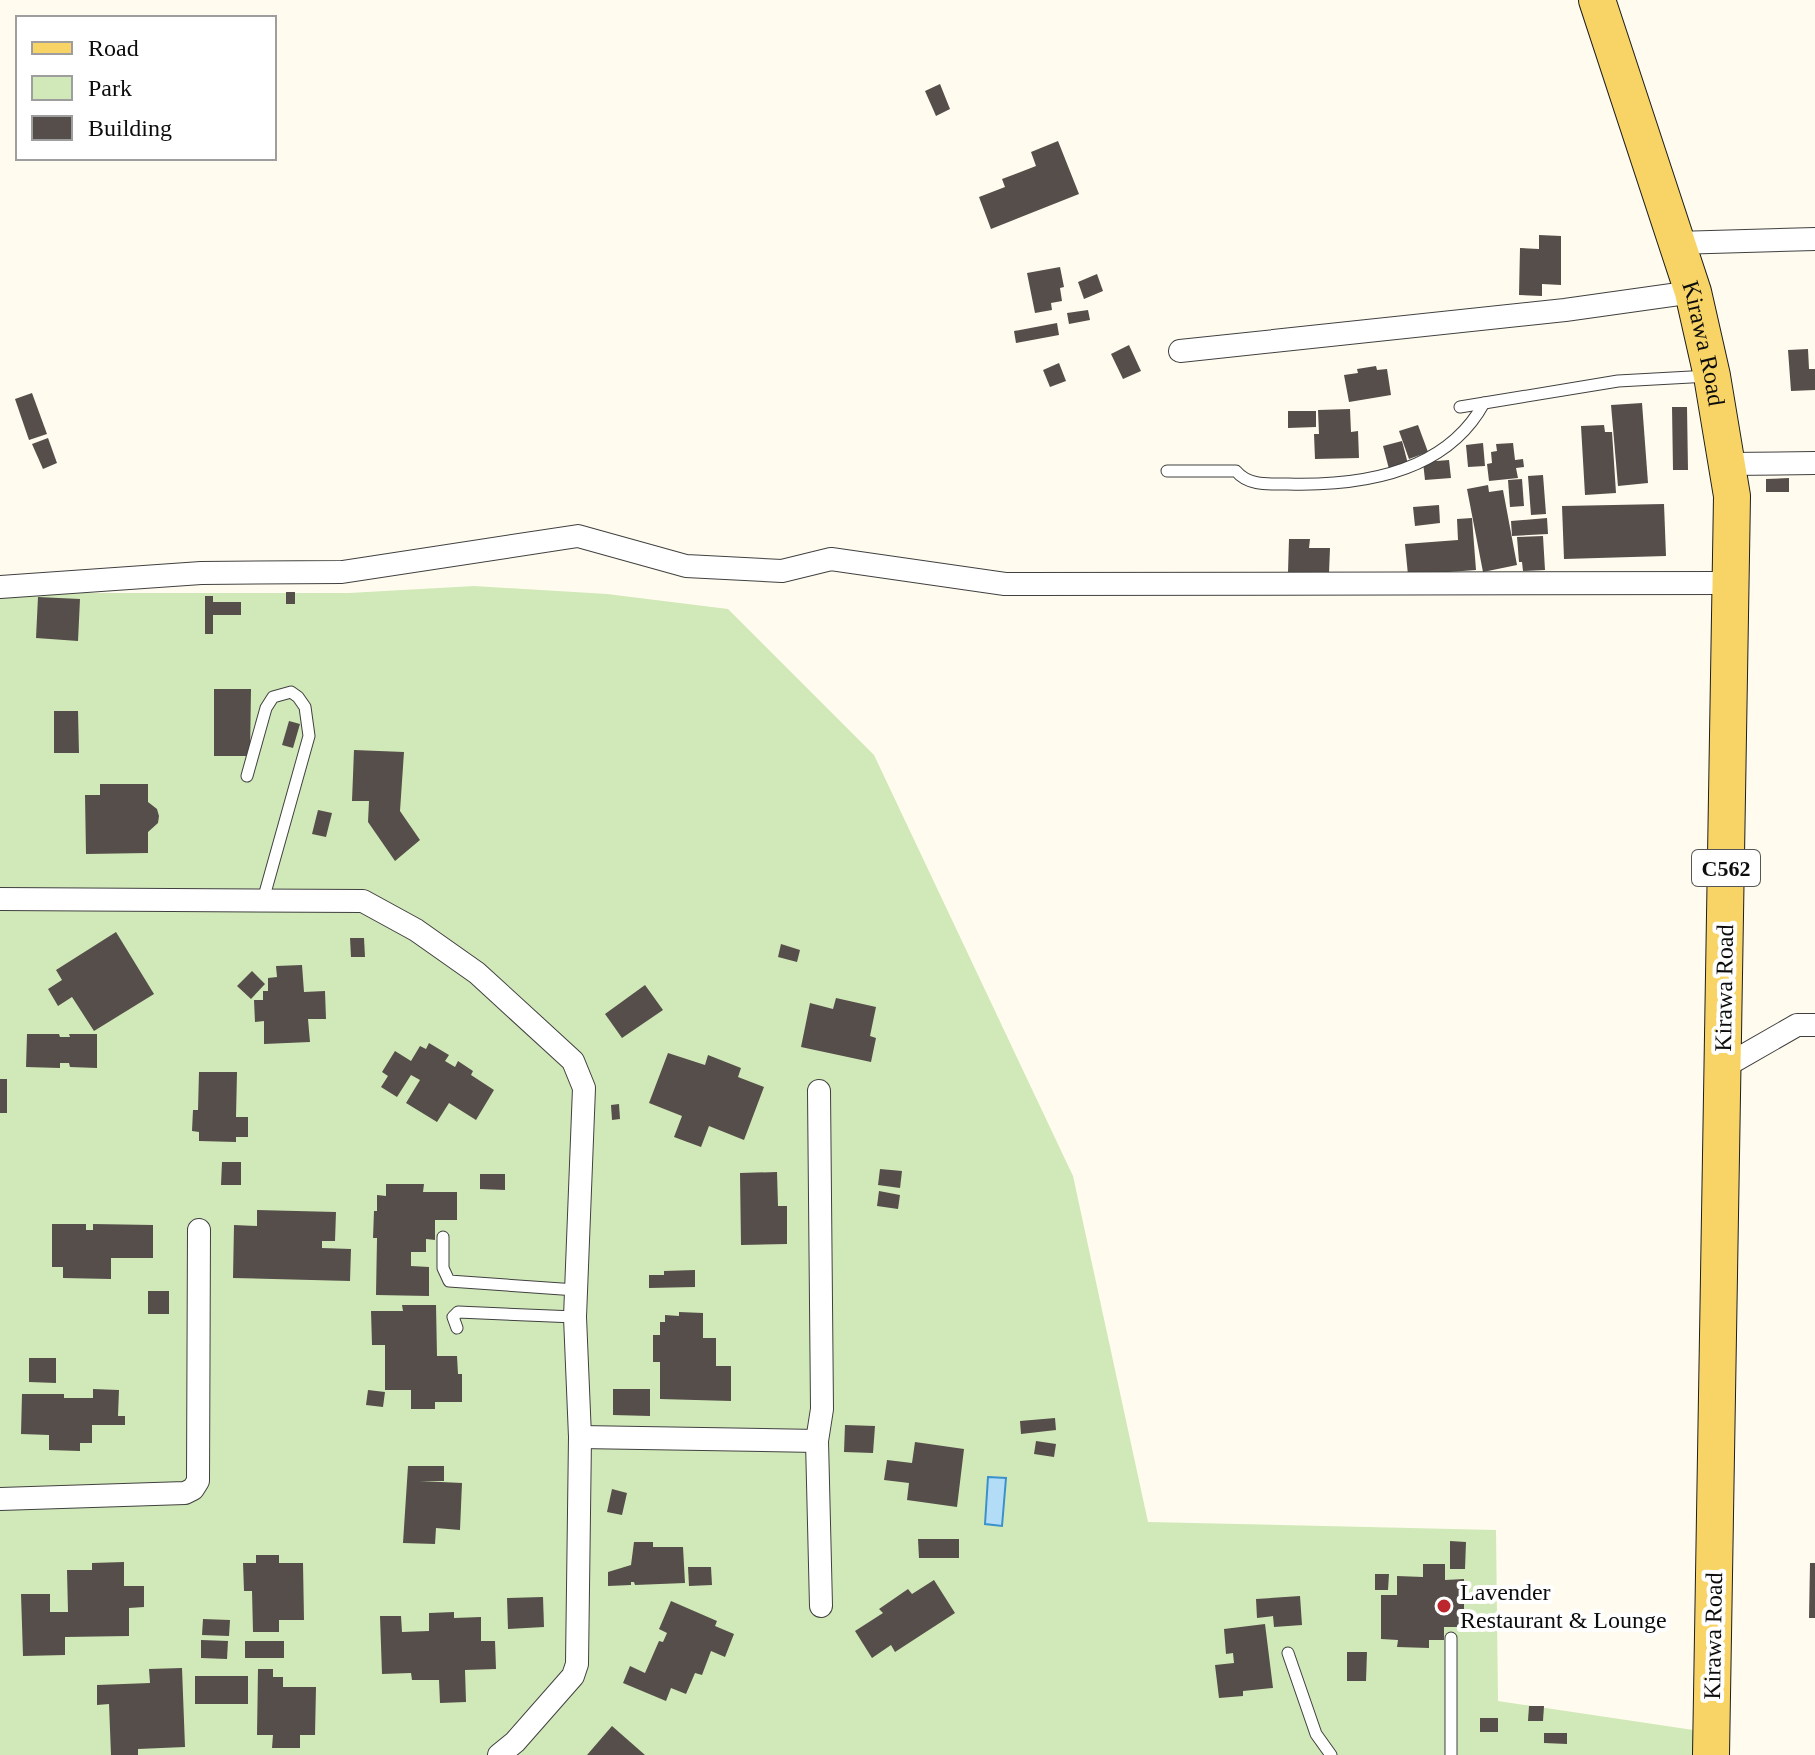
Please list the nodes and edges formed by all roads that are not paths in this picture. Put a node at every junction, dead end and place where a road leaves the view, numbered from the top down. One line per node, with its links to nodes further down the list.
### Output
1 (1597, 0): 3 (main road, Kirawa Road / C562)
2 (1815, 239): 3 (street)
3 (1676, 243): 4 (main road, Kirawa Road / C562)
4 (1693, 292): 5 (street); 6 (main road, Kirawa Road / C562)
5 (1180, 351)
6 (1712, 376): 7 (lane); 10 (main road, Kirawa Road / C562)
7 (1484, 403): 8 (lane); 11 (lane)
8 (1460, 407)
9 (1815, 463): 10 (street)
10 (1728, 464): 12 (main road, Kirawa Road / C562)
11 (1167, 471)
12 (1731, 583): 13 (street); 18 (main road, Kirawa Road / C562)
13 (7, 587)
14 (247, 776): 16 (lane)
15 (0, 899): 16 (street)
16 (263, 900): 22 (street)
17 (1815, 1025): 18 (street)
18 (1722, 1068): 34 (main road, Kirawa Road / C562)
19 (819, 1091): 26 (street)
20 (199, 1230): 27 (street)
21 (443, 1237): 22 (lane)
22 (576, 1290): 23 (street)
23 (575, 1317): 24 (lane); 25 (street)
24 (457, 1328)
25 (580, 1437): 26 (street); 31 (street)
26 (817, 1441): 28 (street)
27 (0, 1499)
28 (821, 1606)
29 (1451, 1638): 33 (lane)
30 (1288, 1653): 32 (lane)
31 (513, 1751)
32 (1331, 1755)
33 (1451, 1755)
34 (1711, 1755)

